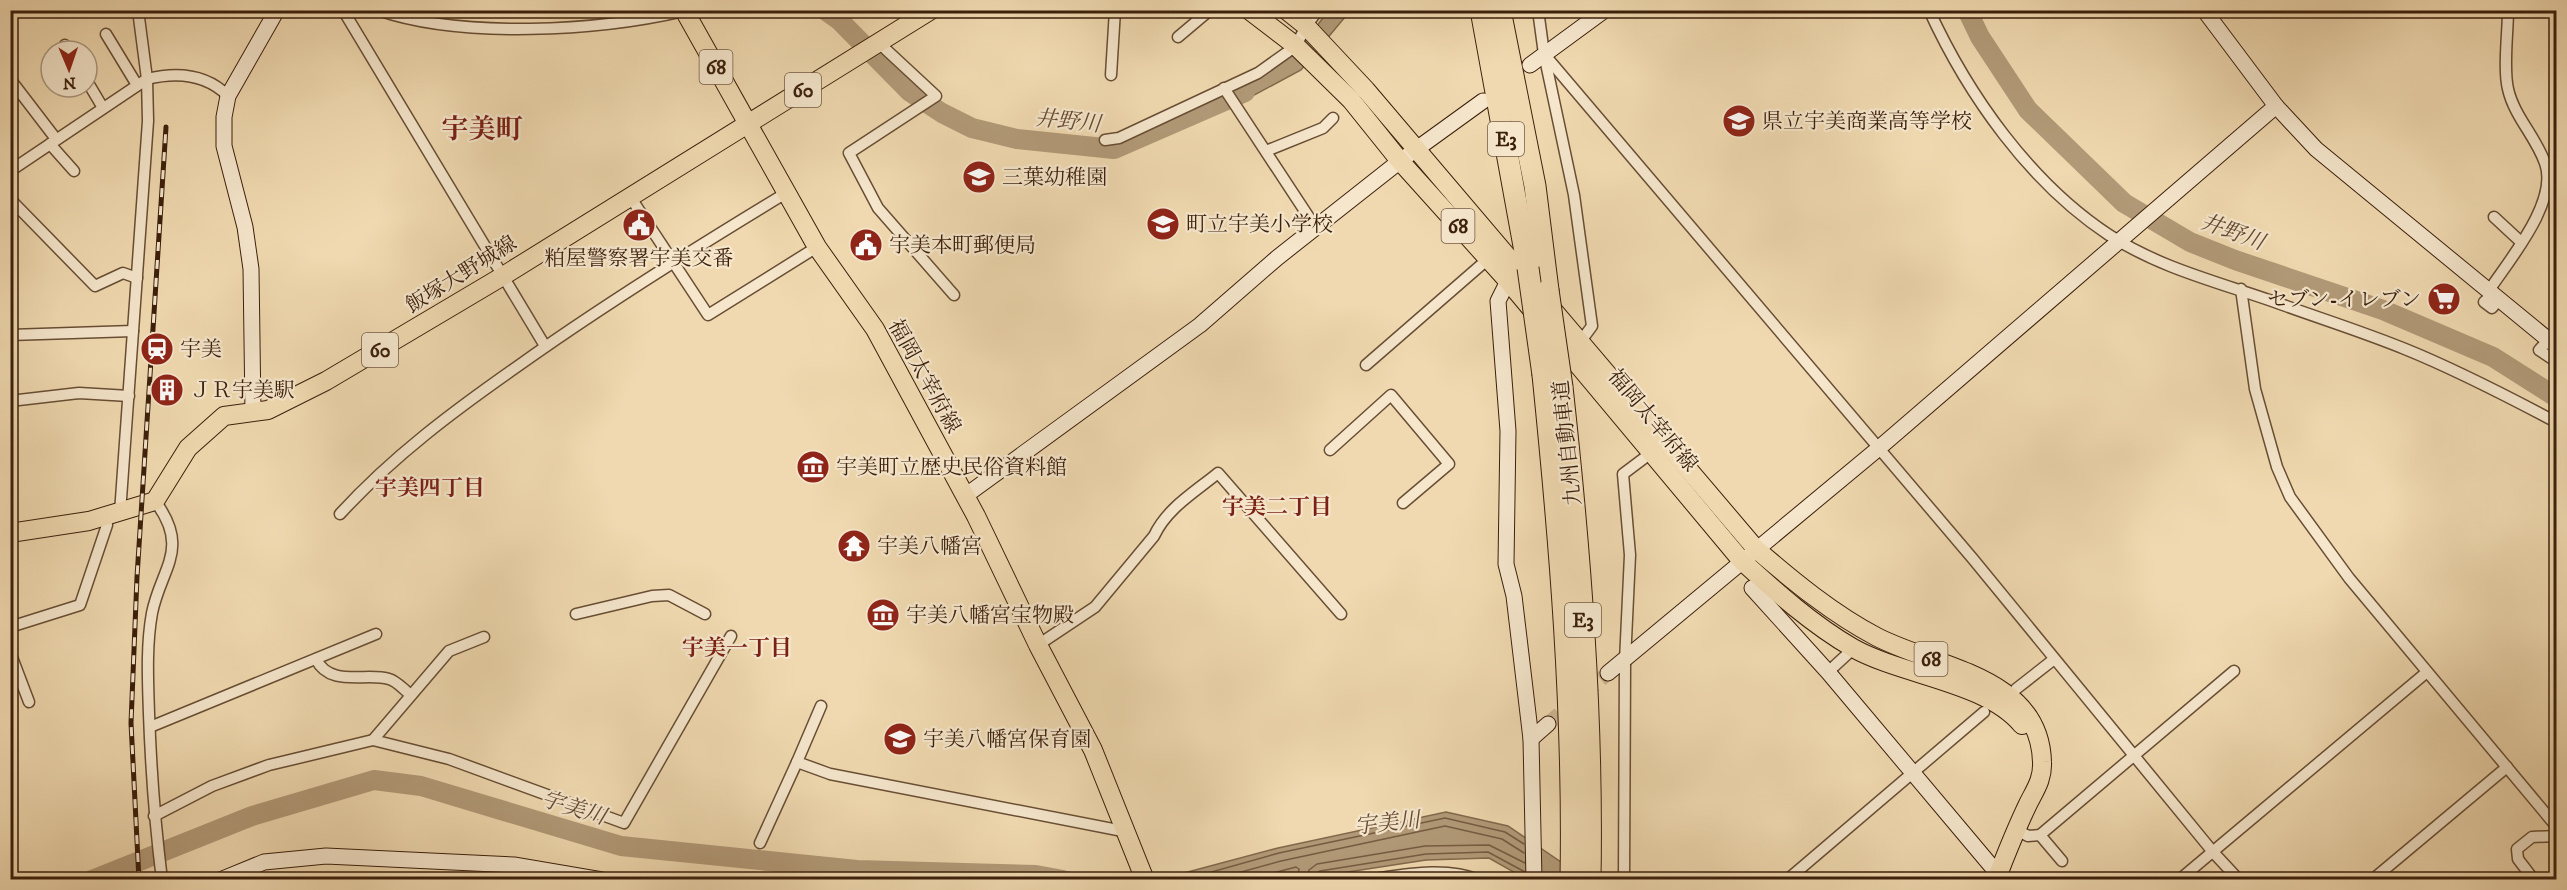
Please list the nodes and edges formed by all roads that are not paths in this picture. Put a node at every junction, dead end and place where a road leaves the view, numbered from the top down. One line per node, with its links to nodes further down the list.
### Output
1 (138, 10): 28 (street)
2 (277, 10): 30 (street)
3 (343, 10): 55 (street)
4 (378, 10): 18 (street)
5 (931, 10): 22 (main road, 飯塚大野城線 / 60)
6 (1115, 10): 26 (street)
7 (1209, 10): 21 (street)
8 (1250, 10): 23 (main road, 福岡太宰府線 / 68)
9 (1286, 10): 19 (main road, 福岡太宰府線 / 68)
10 (1318, 10): 19 (street)
11 (1481, 10): 131 (highway, 九州自動車道 / E3, bridge)
12 (1500, 10): 132 (highway, 九州自動車道 / E3, bridge)
13 (1538, 10): 24 (street)
14 (1605, 10): 24 (street)
15 (1929, 10): 50 (street)
16 (2204, 10): 33 (street)
17 (2508, 10): 51 (street)
18 (684, 11): 36 (main road, 福岡太宰府線 / 68)
19 (1305, 26): 23 (street); 39 (main road, 福岡太宰府線 / 68)
20 (106, 33): 28 (street)
21 (1178, 37)
22 (878, 45): 36 (main road, 飯塚大野城線 / 60); 60 (street)
23 (1296, 46): 29 (street); 41 (main road, 福岡太宰府線 / 68)
24 (1544, 54): 25 (street); 63 (street); 71 (street)
25 (1530, 65)
26 (1111, 75)
27 (10, 79): 38 (street)
28 (142, 82): 30 (street); 34 (street); 56 (street)
29 (1225, 90): 37 (street); 40 (street)
30 (228, 96): 69 (street)
31 (98, 99): 34 (street)
32 (1483, 101): 39 (street)
33 (2276, 106): 50 (street); 59 (street)
34 (103, 108): 38 (street)
35 (1334, 118): 40 (street)
36 (747, 124): 44 (main road, 福岡太宰府線 / 68); 45 (main road, 飯塚大野城線 / 60)
37 (1105, 140)
38 (53, 141): 42 (street); 43 (street)
39 (1415, 150): 41 (street); 63 (main road, 福岡太宰府線 / 68)
40 (1266, 151): 49 (street)
41 (1400, 161): 49 (street); 53 (main road, 福岡太宰府線 / 68)
42 (10, 171)
43 (74, 171)
44 (786, 193): 52 (main road, 福岡太宰府線 / 68); 54 (street)
45 (629, 195): 54 (street); 55 (main road, 飯塚大野城線 / 60)
46 (10, 199): 47 (street)
47 (15, 211): 56 (street)
48 (2494, 217): 51 (street)
49 (1316, 228): 74 (street)
50 (2123, 239): 58 (street); 71 (street)
51 (2521, 242): 59 (street)
52 (817, 247): 54 (street); 74 (main road, 福岡太宰府線 / 68)
53 (1488, 259): 57 (main road, 福岡太宰府線 / 68); 66 (street)
54 (672, 262): 65 (street)
55 (503, 276): 65 (street); 69 (main road, 飯塚大野城線 / 60)
56 (136, 278): 61 (street)
57 (1508, 281): 73 (main road, 福岡太宰府線 / 68); 106 (street)
58 (2241, 289): 70 (street); 97 (street)
59 (2494, 294): 64 (street)
60 (954, 295)
61 (134, 331): 62 (street); 67 (street)
62 (10, 335)
63 (1581, 341): 80 (main road, 福岡太宰府線 / 68)
64 (2553, 343)
65 (545, 346): 77 (street)
66 (1365, 365)
67 (129, 396): 68 (street); 78 (street)
68 (10, 401)
69 (254, 412): 75 (main road, 飯塚大野城線 / 60)
70 (2556, 422)
71 (1879, 448): 80 (street); 93 (street)
72 (1330, 450): 76 (street)
73 (1651, 453): 80 (main road, 福岡太宰府線 / 68); 94 (street)
74 (965, 496): 89 (main road, 福岡太宰府線 / 68)
75 (155, 501): 78 (main road); 105 (street)
76 (1403, 503)
77 (340, 514)
78 (113, 515): 79 (main road); 85 (street)
79 (10, 533)
80 (1748, 555): 90 (main road, 福岡太宰府線 / 68); 94 (street); 112 (main road, 福岡太宰府線 / 68)
81 (1752, 588): 96 (street)
82 (576, 614): 83 (street)
83 (705, 614)
84 (1341, 614): 89 (street)
85 (10, 627)
86 (376, 634): 92 (street)
87 (731, 636): 107 (street)
88 (483, 637): 100 (street)
89 (1038, 645): 116 (main road, 福岡太宰府線 / 68)
90 (1854, 648): 96 (street); 112 (main road, 福岡太宰府線 / 68)
91 (10, 652): 101 (street)
92 (316, 659): 100 (street); 105 (street)
93 (2053, 660): 99 (street); 108 (street)
94 (1624, 661): 98 (street); 133 (street)
95 (2234, 671): 108 (street)
96 (1828, 672): 111 (street)
97 (2427, 672): 110 (street); 120 (street)
98 (1608, 673)
99 (2016, 689)
100 (411, 695): 107 (street)
101 (29, 702)
102 (820, 706): 109 (street)
103 (1984, 712): 111 (street)
104 (1548, 724): 106 (street)
105 (150, 727): 113 (street)
106 (1530, 739): 130 (street)
107 (373, 740): 113 (street)
108 (2133, 754): 117 (street); 120 (street)
109 (797, 762): 116 (street); 119 (street)
110 (2507, 767): 114 (street); 122 (street)
111 (1914, 775): 124 (street); 134 (street)
112 (2029, 803): 115 (main road, 福岡太宰府線 / 68)
113 (155, 819): 125 (street)
114 (2556, 826)
115 (2017, 830): 117 (street); 124 (main road, 福岡太宰府線 / 68)
116 (1128, 832): 123 (main road, 福岡太宰府線 / 68)
117 (2040, 835): 121 (street)
118 (2556, 836): 138 (street)
119 (760, 843)
120 (2213, 852): 135 (street); 136 (street)
121 (2062, 861)
122 (2386, 875): 137 (street)
123 (1144, 878)
124 (1999, 878)
125 (162, 879)
126 (220, 879): 127 (street)
127 (603, 879)
128 (1367, 879): 129 (street)
129 (1479, 879)
130 (1534, 879)
131 (1571, 879)
132 (1590, 879)
133 (1624, 879)
134 (1788, 879)
135 (2179, 879)
136 (2239, 879)
137 (2372, 879)
138 (2534, 879)

